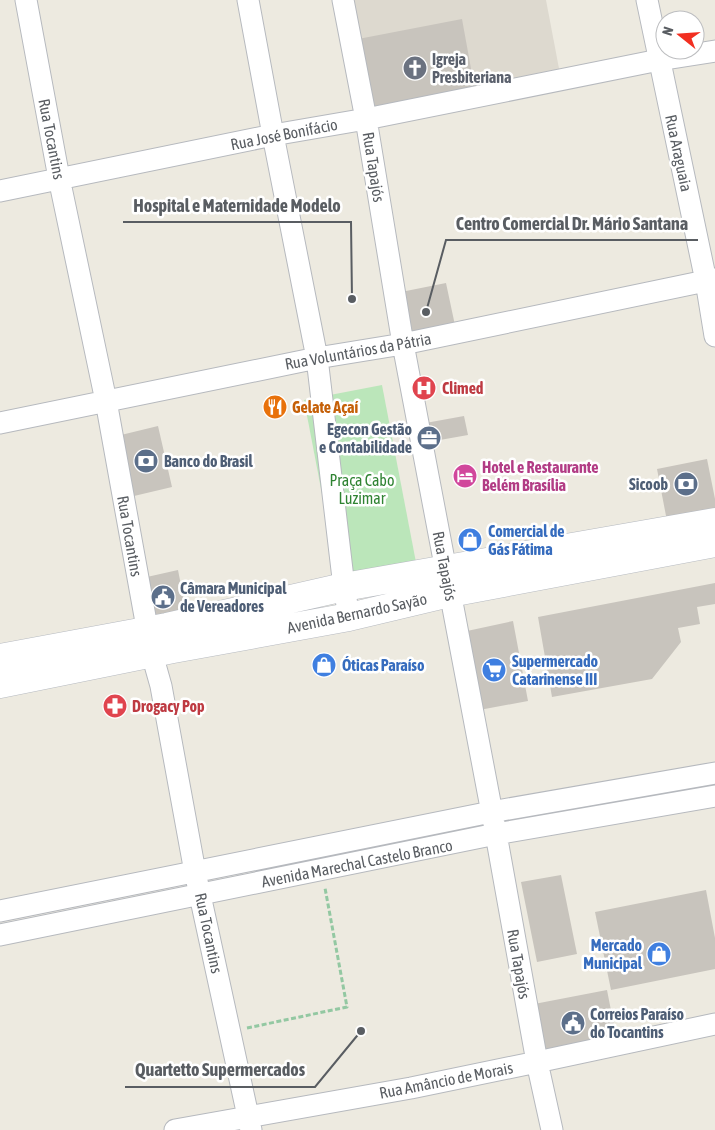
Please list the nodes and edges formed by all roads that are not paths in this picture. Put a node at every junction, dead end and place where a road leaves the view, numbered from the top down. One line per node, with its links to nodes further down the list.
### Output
1 (26, 0): 9 (street, Rua Tocantins)
2 (248, 0): 8 (street)
3 (343, 0): 7 (street, Rua Tapajós)
4 (647, 0): 5 (street, Rua Araguaia)
5 (655, 40)
6 (659, 60): 7 (street, Rua José Bonifácio); 11 (street, Rua Araguaia)
7 (366, 119): 8 (street, Rua José Bonifácio); 13 (street, Rua Tapajós)
8 (273, 135): 9 (street, Rua José Bonifácio); 14 (street)
9 (59, 178): 10 (street, Rua José Bonifácio); 15 (street, Rua Tocantins)
10 (0, 191)
11 (710, 280): 12 (street, Rua Araguaia); 13 (street, Rua Voluntários da Pátria)
12 (715, 336)
13 (403, 344): 14 (street, Rua Voluntários da Pátria); 19 (street, Rua Tapajós)
14 (317, 358): 15 (street, Rua Voluntários da Pátria); 20 (street)
15 (106, 401): 16 (street, Rua Voluntários da Pátria); 22 (street, Rua Tocantins)
16 (0, 423)
17 (715, 522): 19 (main road, Avenida Bernardo Sayão)
18 (715, 543): 19 (main road, Avenida Bernardo Sayão)
19 (447, 581): 20 (main road, Avenida Bernardo Sayão); 21 (main road, Avenida Bernardo Sayão); 27 (street, Rua Tapajós)
20 (344, 587): 21 (street); 22 (main road, Avenida Bernardo Sayão)
21 (349, 617): 22 (main road, Avenida Bernardo Sayão)
22 (150, 642): 23 (main road, Avenida Bernardo Sayão); 24 (main road, Avenida Bernardo Sayão); 29 (street, Rua Tocantins)
23 (0, 658)
24 (0, 684)
25 (715, 774): 27 (street, Avenida Marechal Castelo Branco)
26 (715, 796): 28 (street, Avenida Marechal Castelo Branco)
27 (492, 812): 28 (street, Rua Tapajós); 29 (street, Avenida Marechal Castelo Branco)
28 (496, 834): 30 (street, Avenida Marechal Castelo Branco); 34 (street, Rua Tapajós)
29 (195, 872): 30 (street, Rua Tocantins); 31 (street, Avenida Marechal Castelo Branco)
30 (201, 894): 32 (street, Avenida Marechal Castelo Branco); 35 (street, Rua Tocantins)
31 (0, 912)
32 (0, 935)
33 (715, 1024): 34 (street, Rua Amâncio de Morais)
34 (537, 1062): 35 (street, Rua Amâncio de Morais); 37 (street, Rua Tapajós)
35 (250, 1123): 36 (street, Rua Amâncio de Morais)
36 (175, 1130)
37 (552, 1130)

